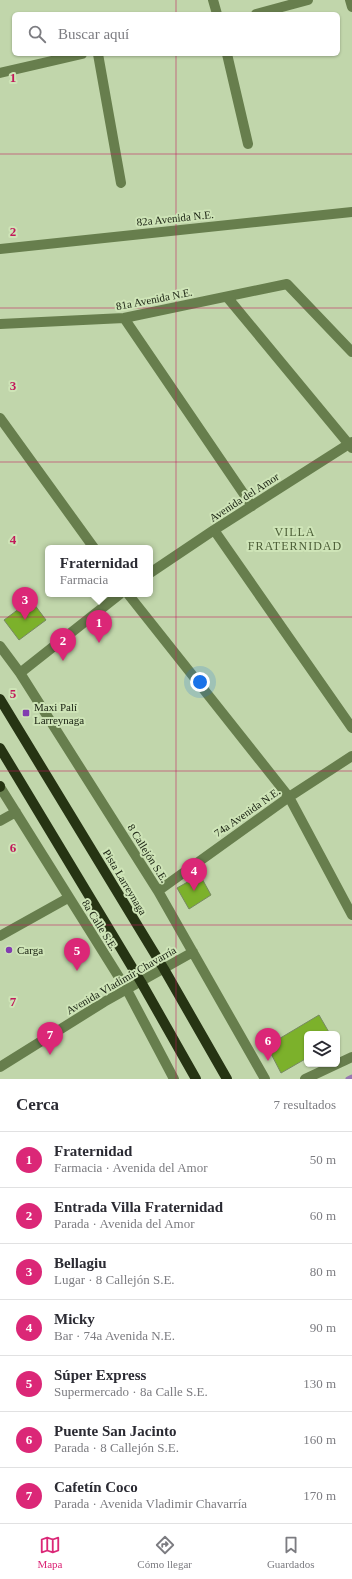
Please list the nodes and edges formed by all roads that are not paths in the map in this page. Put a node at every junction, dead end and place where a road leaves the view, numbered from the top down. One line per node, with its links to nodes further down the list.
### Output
1 (213, 0): 5 (street)
2 (308, 0): 6 (street)
3 (350, 0): 4 (street)
4 (352, 7)
5 (216, 12)
6 (263, 12)
7 (73, 56): 10 (street)
8 (98, 56): 12 (street)
9 (227, 56): 11 (street)
10 (0, 73)
11 (248, 144)
12 (121, 183)
13 (352, 212): 14 (street, 82a Avenida N.E.)
14 (0, 249)
15 (227, 297): 16 (street, 81a Avenida N.E.); 18 (street, 81a Avenida N.E.); 20 (street)
16 (124, 318): 17 (street, 81a Avenida N.E.); 21 (street)
17 (0, 324)
18 (352, 352)
19 (0, 418): 23 (street)
20 (351, 445): 21 (street, Avenida del Amor)
21 (252, 506): 22 (street, Avenida del Amor)
22 (214, 530): 24 (street, Avenida del Amor); 30 (street)
23 (92, 545)
24 (153, 571)
25 (116, 597): 28 (street)
26 (130, 597): 34 (street)
27 (0, 646): 28 (street, 8 Callejón S.E.)
28 (20, 673): 37 (street, 8 Callejón S.E.)
29 (0, 699): 42 (main road, Pista Larreynaga)
30 (352, 728)
31 (0, 748): 43 (main road)
32 (352, 756): 34 (street, 74a Avenida N.E.)
33 (0, 787): 35 (street, 8a Calle S.E.)
34 (289, 797): 37 (street, 74a Avenida N.E.); 39 (street)
35 (16, 812): 36 (street); 38 (street, 8a Calle S.E.)
36 (0, 821)
37 (158, 891): 41 (street, 8 Callejón S.E.)
38 (68, 898): 40 (street); 44 (street, 8a Calle S.E.)
39 (352, 915)
40 (0, 936)
41 (193, 952): 42 (street, Avenida Vladimir Chavarría); 52 (street, 8 Callejón S.E.)
42 (164, 969): 43 (street, Avenida Vladimir Chavarría); 51 (main road, Pista Larreynaga)
43 (141, 982): 44 (street, Avenida Vladimir Chavarría); 50 (main road)
44 (127, 990): 47 (street, Avenida Vladimir Chavarría); 49 (street, 8a Calle S.E.)
45 (352, 1057): 46 (street)
46 (340, 1063)
47 (0, 1067)
48 (331, 1067): 53 (street)
49 (174, 1079)
50 (196, 1079)
51 (227, 1079)
52 (266, 1079)
53 (305, 1079)

